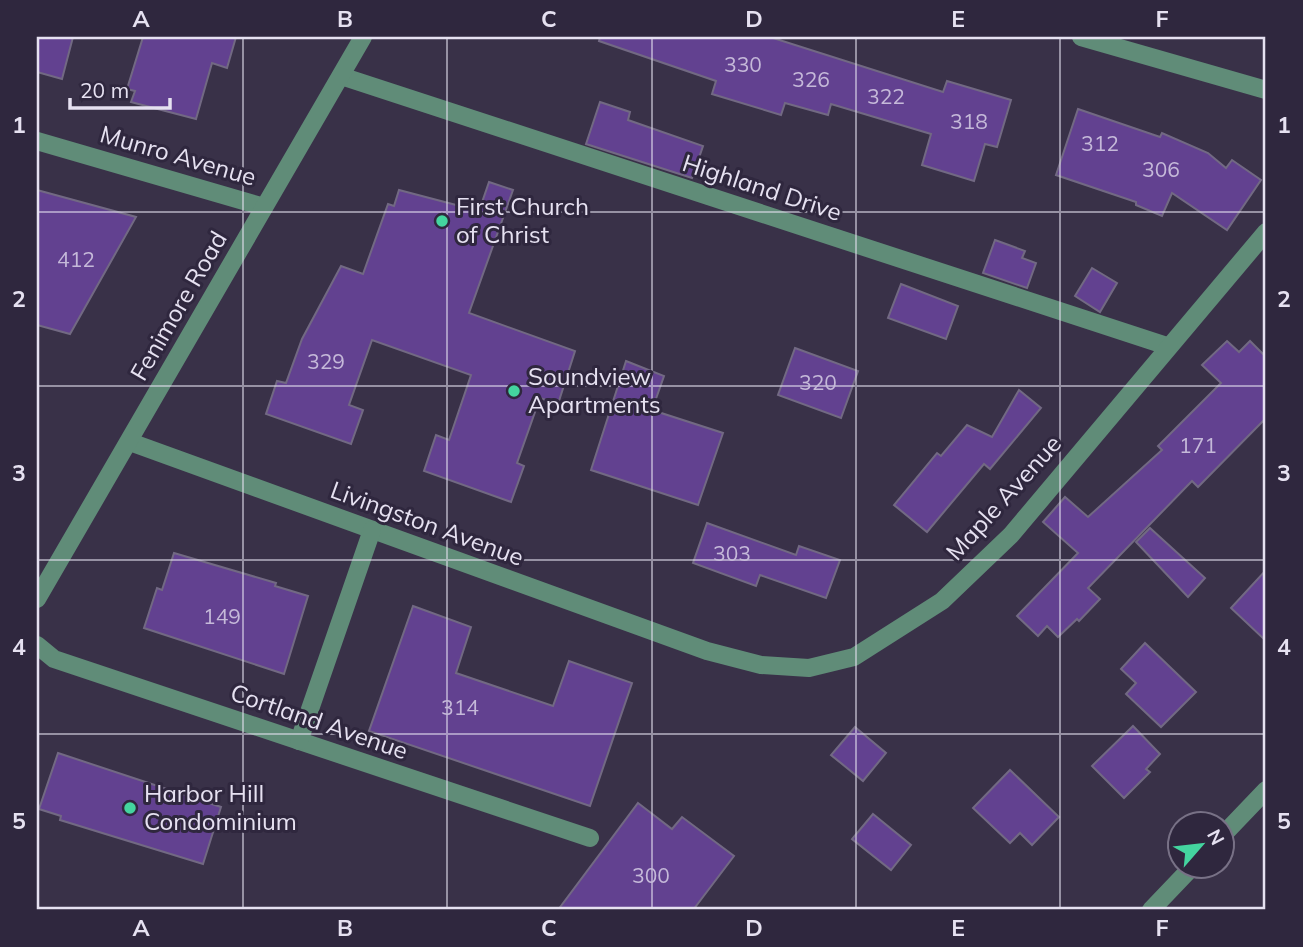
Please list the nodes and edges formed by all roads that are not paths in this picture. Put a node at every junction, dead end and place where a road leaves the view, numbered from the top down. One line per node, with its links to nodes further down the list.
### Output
1 (363, 37): 3 (street, Fenimore Road)
2 (1081, 37): 4 (street)
3 (341, 76): 6 (street, Fenimore Road); 8 (street, Highland Drive)
4 (1266, 90)
5 (37, 141): 6 (street, Munro Avenue)
6 (264, 207): 9 (street, Fenimore Road)
7 (1266, 232): 8 (street, Maple Avenue)
8 (1167, 346): 13 (street, Maple Avenue)
9 (130, 442): 10 (street, Livingston Avenue); 11 (street, Fenimore Road)
10 (372, 530): 13 (street, Livingston Avenue); 14 (street)
11 (37, 599)
12 (37, 645): 14 (street, Cortland Avenue)
13 (707, 651)
14 (299, 741): 17 (street, Cortland Avenue)
15 (1266, 790): 16 (street)
16 (1236, 822)
17 (590, 838)
18 (1180, 880): 19 (street)
19 (1151, 910)

